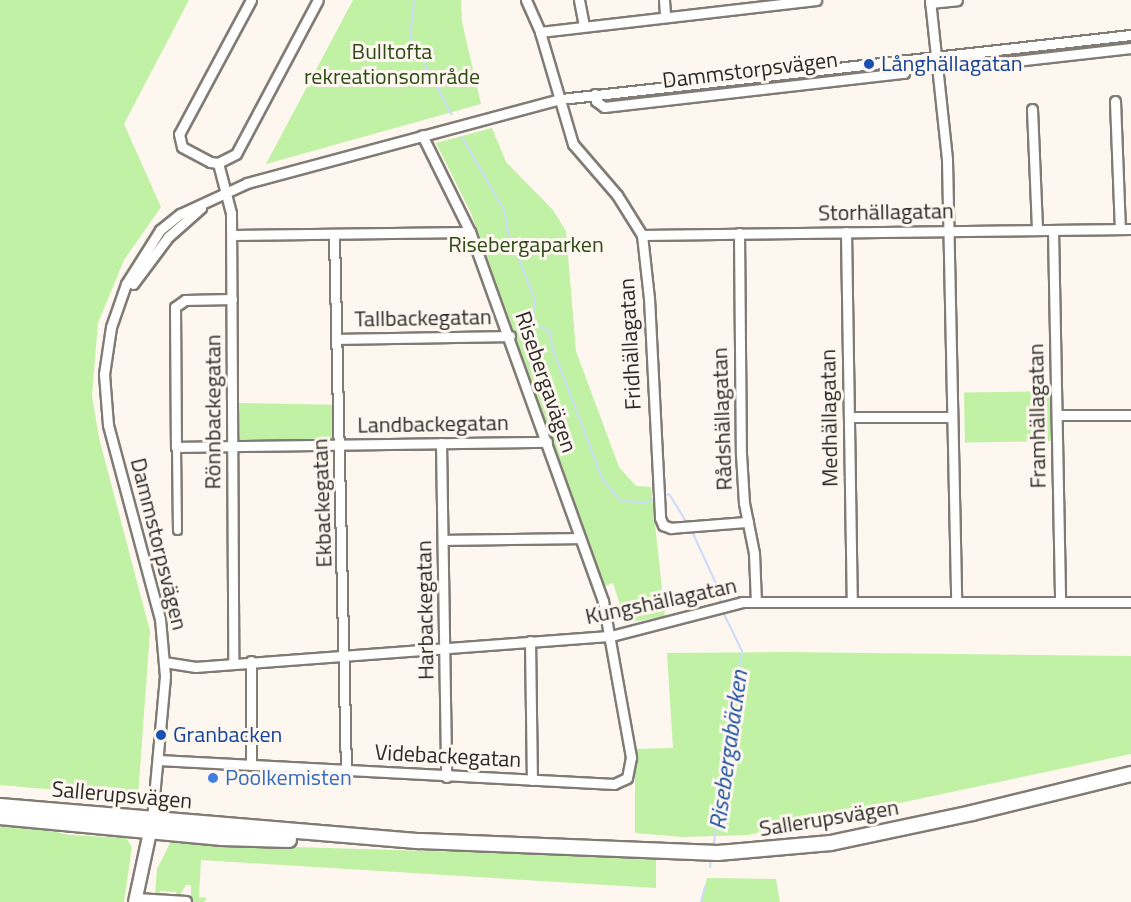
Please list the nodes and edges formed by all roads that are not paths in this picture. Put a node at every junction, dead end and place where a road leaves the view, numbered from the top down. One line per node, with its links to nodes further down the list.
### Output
1 (251, 0): 23 (street)
2 (318, 0): 23 (street)
3 (526, 0): 12 (street, Fridhällagatan)
4 (579, 0): 11 (street)
5 (664, 0): 10 (street)
6 (816, 0): 9 (street)
7 (957, 0): 8 (street)
8 (930, 2): 16 (street)
9 (751, 4): 10 (street)
10 (665, 16): 11 (street)
11 (584, 25): 12 (street)
12 (540, 32): 19 (street, Fridhällagatan)
13 (1131, 35): 15 (street, Dammstorpsvägen)
14 (1131, 48): 15 (street, Dammstorpsvägen)
15 (962, 54): 16 (street, Dammstorpsvägen)
16 (937, 56): 17 (street, Dammstorpsvägen); 29 (street)
17 (903, 60): 18 (street, Dammstorpsvägen); 18 (street, Dammstorpsvägen)
18 (595, 94): 19 (street, Dammstorpsvägen)
19 (561, 99): 22 (street, Dammstorpsvägen); 35 (street, Fridhällagatan)
20 (1115, 101): 25 (street)
21 (1032, 109): 27 (street)
22 (422, 135): 24 (street, Dammstorpsvägen); 30 (street, Risebergavägen)
23 (218, 163): 24 (street, Rönnbackegatan)
24 (225, 192): 33 (street, Rönnbackegatan); 62 (street, Dammstorpsvägen)
25 (1120, 229): 26 (street, Storhällagatan); 28 (street, Storhällagatan)
26 (1131, 229)
27 (1037, 230): 28 (street, Storhällagatan); 29 (street, Storhällagatan)
28 (1053, 230): 39 (street, Framhällagatan)
29 (948, 231): 31 (street, Storhällagatan); 42 (street)
30 (470, 232): 34 (street); 37 (street, Risebergavägen)
31 (846, 232): 32 (street, Storhällagatan); 41 (street, Medhällagatan)
32 (739, 234): 35 (street, Storhällagatan); 48 (street, Rådshällagatan)
33 (232, 235): 34 (street); 36 (street, Rönnbackegatan)
34 (334, 235): 38 (street, Ekbackegatan)
35 (642, 235): 48 (street, Fridhällagatan)
36 (232, 299): 46 (street); 47 (street, Rönnbackegatan)
37 (510, 336): 38 (street, Tallbackegatan); 43 (street, Risebergavägen)
38 (337, 339): 45 (street, Ekbackegatan)
39 (1057, 415): 40 (street); 55 (street, Framhällagatan)
40 (1131, 415)
41 (849, 417): 42 (street); 53 (street, Medhällagatan)
42 (952, 417): 54 (street)
43 (546, 442): 44 (street, Landbackegatan); 50 (street, Risebergavägen)
44 (441, 443): 45 (street, Landbackegatan); 51 (street, Harbackegatan)
45 (340, 445): 47 (street, Landbackegatan); 60 (street, Ekbackegatan)
46 (176, 447): 47 (street, Landbackegatan); 49 (street)
47 (232, 447): 63 (street, Rönnbackegatan)
48 (748, 522): 52 (street, Rådshällagatan)
49 (177, 530)
50 (580, 538): 51 (street); 57 (street, Risebergavägen)
51 (443, 540): 59 (street, Harbackegatan)
52 (756, 602): 53 (street, Kungshällagatan); 57 (street, Kungshällagatan)
53 (852, 602): 54 (street, Kungshällagatan)
54 (956, 602): 55 (street, Kungshällagatan)
55 (1060, 602): 56 (street, Kungshällagatan)
56 (1131, 602)
57 (610, 636): 58 (street, Kungshällagatan); 69 (street, Risebergavägen)
58 (530, 641): 59 (street, Kungshällagatan); 70 (street)
59 (447, 648): 60 (street, Kungshällagatan); 68 (street, Harbackegatan)
60 (346, 654): 61 (street, Kungshällagatan); 66 (street, Ekbackegatan)
61 (251, 661): 63 (street, Kungshällagatan); 65 (street)
62 (164, 662): 63 (street, Kungshällagatan); 64 (street, Dammstorpsvägen)
63 (233, 662)
64 (158, 760): 65 (street, Videbackegatan); 73 (street, Dammstorpsvägen)
65 (251, 764): 66 (street, Videbackegatan)
66 (346, 770): 68 (street, Videbackegatan)
67 (1131, 774): 73 (main road, Sallerupsvägen)
68 (446, 777): 70 (street, Videbackegatan)
69 (627, 778): 70 (street, Videbackegatan)
70 (532, 780)
71 (0, 806): 73 (main road, Sallerupsvägen)
72 (0, 817): 73 (main road, Sallerupsvägen)
73 (152, 825): 74 (street)
74 (136, 900): 75 (street)
75 (187, 902)

